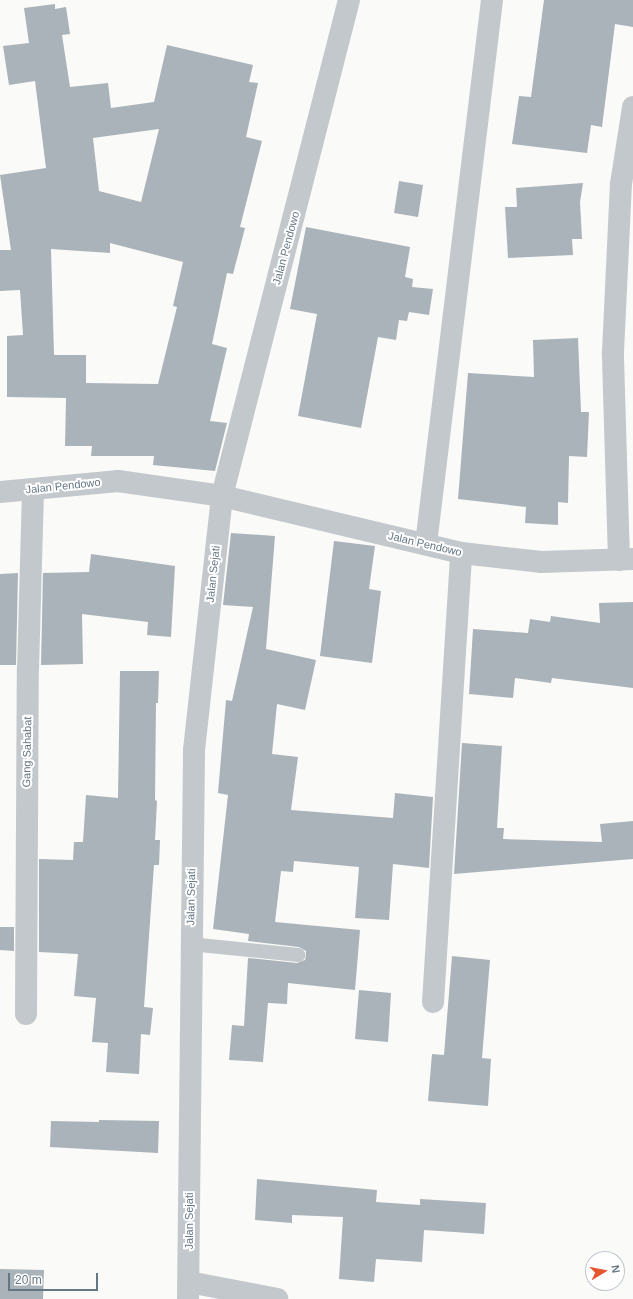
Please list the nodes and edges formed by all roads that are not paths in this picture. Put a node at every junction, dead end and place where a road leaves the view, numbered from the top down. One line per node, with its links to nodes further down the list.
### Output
1 (349, 0): 6 (street, Jalan Pendowo)
2 (492, 0): 7 (street)
3 (633, 107): 9 (street)
4 (33, 489): 5 (street, Jalan Pendowo); 6 (street, Jalan Pendowo); 13 (street, Gang Sahabat)
5 (0, 492)
6 (222, 496): 7 (street, Jalan Pendowo); 10 (street, Jalan Sejati)
7 (426, 544): 8 (street, Jalan Pendowo)
8 (461, 553): 9 (street, Jalan Pendowo); 12 (street)
9 (626, 560)
10 (190, 944): 11 (lane); 14 (street, Jalan Sejati)
11 (298, 955)
12 (433, 1002)
13 (26, 1014)
14 (189, 1291): 15 (street)
15 (277, 1299)

